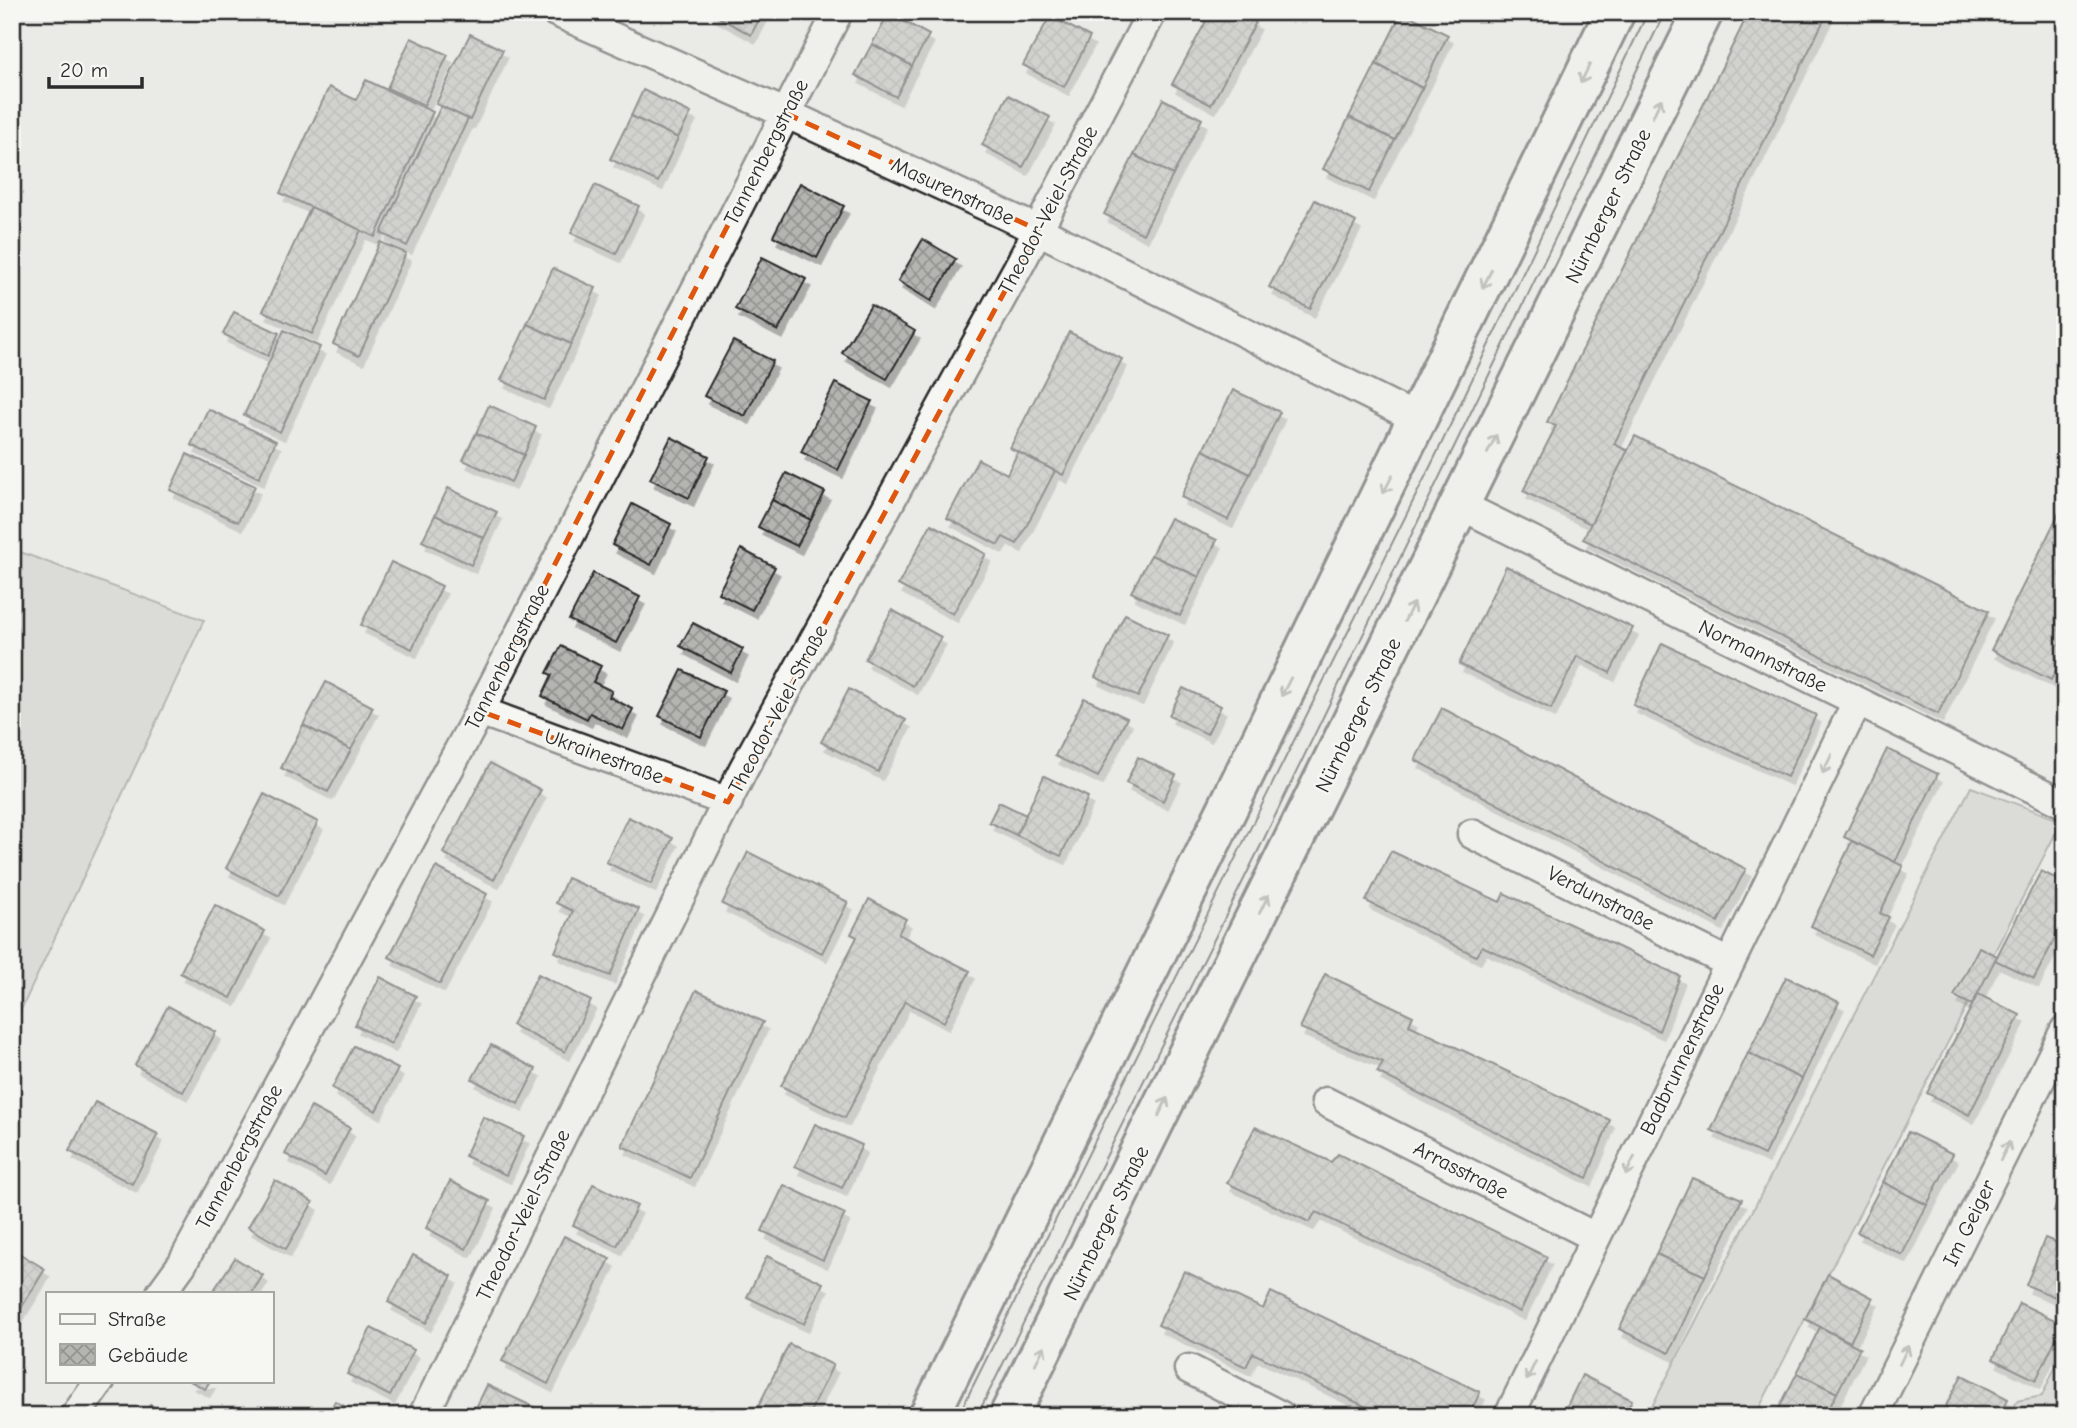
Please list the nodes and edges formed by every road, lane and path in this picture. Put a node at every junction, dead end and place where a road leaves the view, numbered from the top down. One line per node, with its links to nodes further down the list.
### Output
1 (555, 12): 6 (street, Masurenstraße)
2 (838, 12): 6 (street, Tannenbergstraße)
3 (1153, 12): 7 (street, Theodor-Veiel-Straße)
4 (1615, 12): 8 (main road, one-way to 8)
5 (1703, 12): 9 (main road, Nürnberger Straße, one-way to 5)
6 (785, 113): 7 (street, Masurenstraße); 11 (street, Tannenbergstraße)
7 (1038, 230): 8 (street, Masurenstraße); 12 (street, Theodor-Veiel-Straße)
8 (1420, 420): 24 (main road, one-way to 24)
9 (1462, 506): 10 (street, Normannstraße); 25 (main road, Nürnberger Straße, one-way to 9)
10 (1857, 702): 13 (street, Normannstraße); 15 (street, Badbrunnenstraße, one-way to 15)
11 (480, 711): 12 (street, Ukrainestraße); 19 (street, Tannenbergstraße)
12 (728, 802): 23 (street, Theodor-Veiel-Straße)
13 (2065, 804)
14 (1472, 834): 15 (street, Verdunstraße)
15 (1729, 963): 18 (street, Badbrunnenstraße, one-way to 18)
16 (2065, 1030): 28 (street, Im Geiger, one-way to 16)
17 (1326, 1102): 18 (street, Arrasstraße)
18 (1595, 1237): 27 (street, Badbrunnenstraße, one-way to 27)
19 (162, 1292)
20 (1189, 1369): 26 (street)
21 (99, 1382): 22 (street)
22 (75, 1416)
23 (423, 1416)
24 (929, 1416)
25 (1009, 1416)
26 (1281, 1416)
27 (1509, 1416)
28 (1873, 1416)

